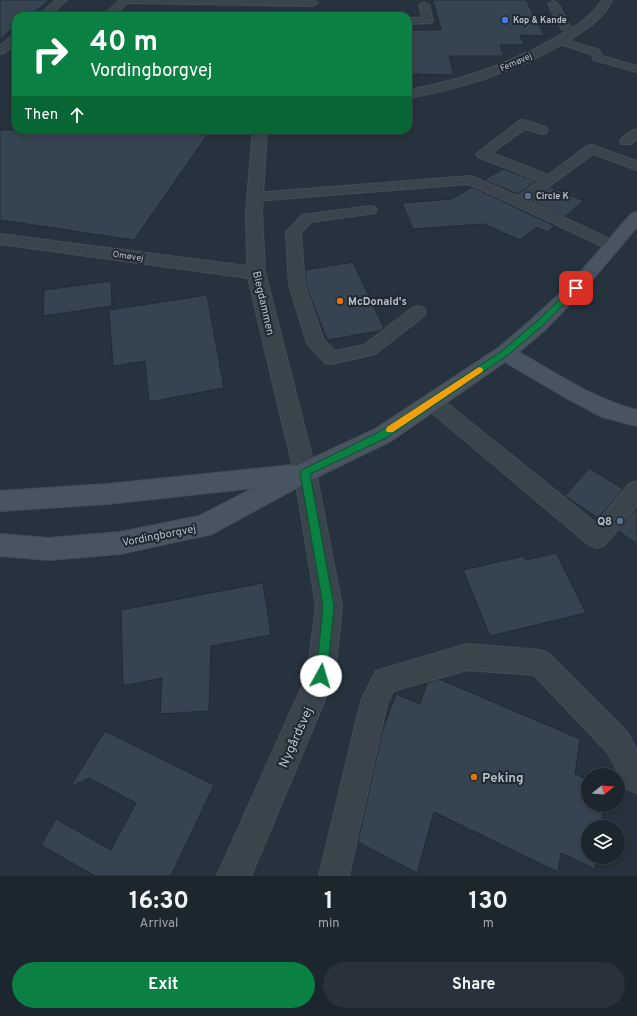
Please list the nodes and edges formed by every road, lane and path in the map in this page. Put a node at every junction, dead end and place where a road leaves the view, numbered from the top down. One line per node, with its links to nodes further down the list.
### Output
1 (62, 0): 10 (lane)
2 (120, 0): 3 (lane)
3 (125, 0): 5 (lane); 11 (lane)
4 (607, 0): 13 (street, Femøvej)
5 (140, 1): 7 (lane); 9 (lane)
6 (553, 4): 13 (lane)
7 (313, 5)
8 (424, 6): 12 (lane)
9 (134, 11)
10 (48, 12)
11 (112, 12)
12 (412, 21)
13 (573, 33): 14 (street, Femøvej)
14 (561, 40): 17 (lane); 18 (street, Femøvej)
15 (12, 41): 16 (lane)
16 (0, 51)
17 (637, 70)
18 (412, 93)
19 (542, 130): 24 (lane)
20 (637, 133): 22 (lane)
21 (260, 134): 25 (street, Blegdammen)
22 (626, 141)
23 (637, 166): 24 (lane)
24 (549, 180): 26 (lane)
25 (255, 197): 26 (lane); 31 (street, Blegdammen)
26 (518, 202): 30 (lane)
27 (370, 210): 32 (lane)
28 (637, 217): 30 (street, Vordingborgvej)
29 (0, 239): 31 (street, Omøvej)
30 (613, 246): 33 (street, Vordingborgvej)
31 (256, 272): 36 (street, Blegdammen)
32 (418, 312)
33 (505, 353): 34 (street, Vordingborgvej); 35 (street)
34 (432, 402): 36 (street, Vordingborgvej); 37 (lane)
35 (637, 418)
36 (305, 472): 38 (street, Vordingborgvej); 39 (street, Vordingborgvej); 41 (street, Nygårdsvej)
37 (637, 490)
38 (0, 501)
39 (0, 545)
40 (637, 779): 42 (lane)
41 (234, 876)
42 (334, 876)

